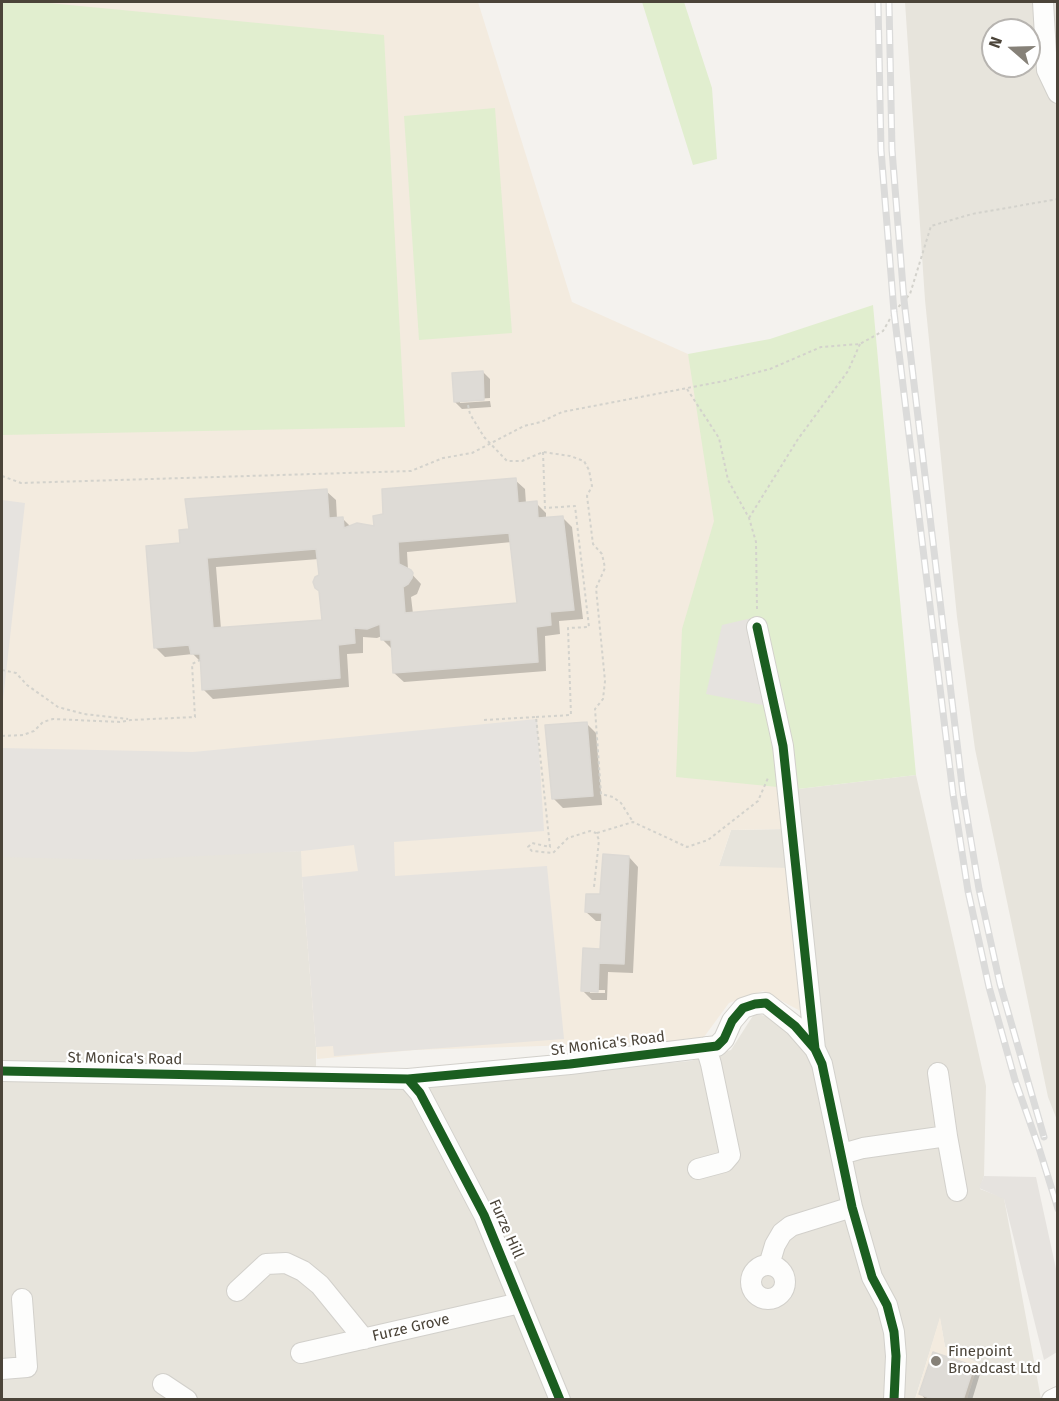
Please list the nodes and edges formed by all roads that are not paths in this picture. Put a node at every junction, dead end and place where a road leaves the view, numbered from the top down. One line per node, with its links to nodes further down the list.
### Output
1 (1042, 2): 2 (street)
2 (1058, 93)
3 (757, 627): 5 (street)
4 (706, 1047): 5 (street, St Monica's Road); 8 (street, St Monica's Road); 11 (street)
5 (815, 1049): 10 (street, St Monica's Road)
6 (2, 1071): 8 (street, St Monica's Road)
7 (938, 1073): 9 (street)
8 (408, 1078): 17 (street, Furze Hill)
9 (947, 1136): 10 (street); 12 (street)
10 (842, 1154): 13 (street, St Monica's Road)
11 (698, 1169)
12 (957, 1191)
13 (852, 1207): 14 (street); 25 (street, St Monica's Road)
14 (769, 1265)
15 (237, 1291): 18 (street)
16 (22, 1299): 20 (street)
17 (520, 1303): 18 (street, Furze Grove); 24 (street, Furze Hill)
18 (364, 1339): 19 (street, Furze Grove)
19 (301, 1353)
20 (2, 1370)
21 (163, 1384): 23 (street)
22 (1058, 1397): 26 (street)
23 (187, 1400)
24 (560, 1400)
25 (894, 1400)
26 (1052, 1400)

